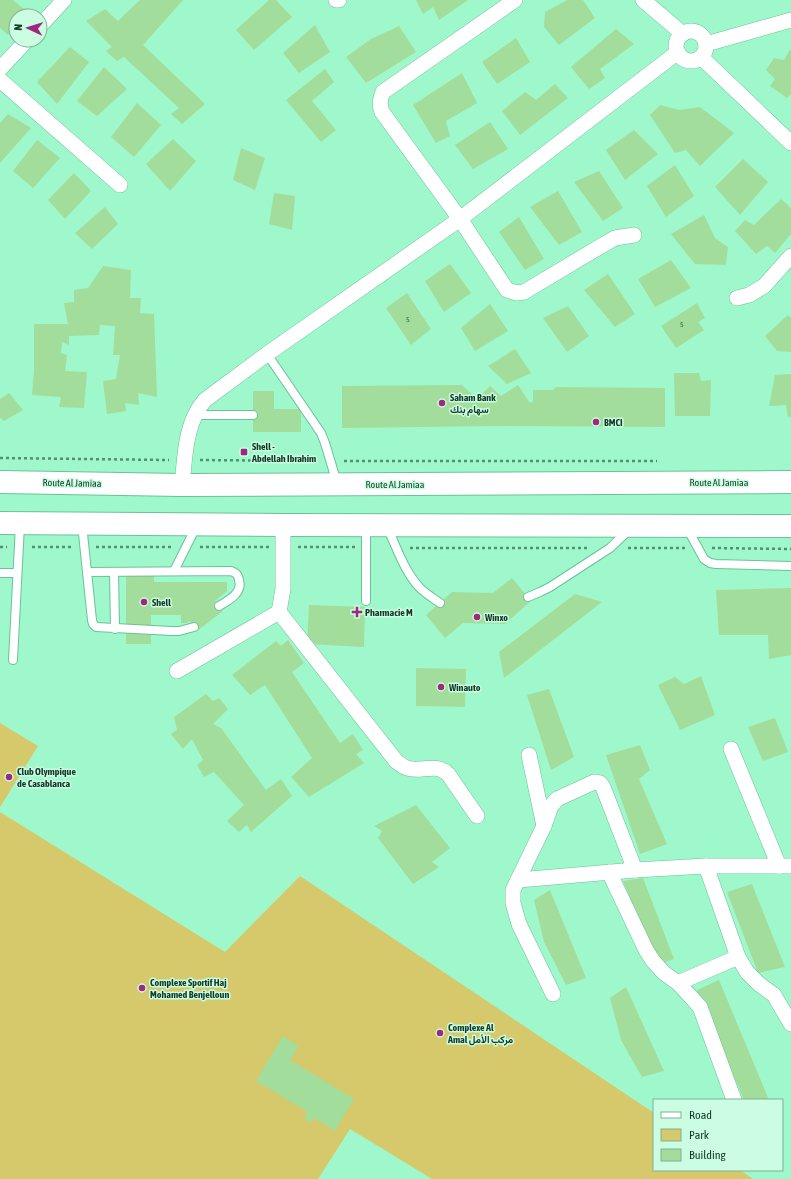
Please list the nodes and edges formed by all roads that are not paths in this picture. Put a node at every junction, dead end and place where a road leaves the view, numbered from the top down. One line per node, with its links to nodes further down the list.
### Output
1 (64, 0): 6 (street)
2 (336, 0): 3 (street)
3 (339, 0)
4 (516, 0): 16 (street)
5 (643, 0): 8 (street)
6 (48, 17)
7 (791, 20): 10 (street)
8 (683, 34): 10 (street); 11 (street)
9 (20, 48): 12 (street)
10 (703, 50): 11 (street); 14 (street)
11 (678, 52): 16 (street)
12 (0, 69)
13 (0, 80): 15 (street)
14 (791, 143)
15 (120, 185)
16 (460, 219): 17 (street); 20 (street)
17 (634, 235)
18 (791, 256): 19 (street)
19 (738, 298)
20 (267, 354): 21 (street); 25 (lane)
21 (195, 415): 22 (lane); 26 (street)
22 (253, 415)
23 (0, 482): 26 (main road, Route Al Jamiaa)
24 (791, 482): 25 (main road, Route Al Jamiaa)
25 (337, 484): 26 (main road, Route Al Jamiaa)
26 (182, 485)
27 (10, 523): 28 (main road); 40 (lane)
28 (82, 524): 29 (main road); 37 (lane)
29 (197, 524): 30 (main road); 36 (lane)
30 (283, 525): 31 (main road); 45 (street)
31 (376, 525): 32 (main road); 42 (lane); 43 (lane)
32 (633, 525): 33 (main road); 41 (lane)
33 (685, 525): 34 (main road); 35 (lane)
34 (791, 526)
35 (791, 566)
36 (174, 571): 38 (lane); 44 (lane)
37 (87, 572): 38 (lane); 47 (lane)
38 (114, 572): 47 (lane)
39 (0, 573): 40 (lane)
40 (17, 573): 48 (lane)
41 (528, 597)
42 (366, 601)
43 (440, 603)
44 (219, 606)
45 (279, 612): 49 (street); 52 (street)
46 (194, 627): 47 (lane)
47 (115, 629)
48 (13, 660)
49 (177, 671)
50 (731, 749): 55 (street)
51 (529, 754): 53 (street)
52 (477, 816)
53 (544, 826): 56 (street); 58 (street)
54 (706, 866): 55 (street); 56 (street); 59 (street)
55 (785, 866)
56 (635, 870): 57 (street)
57 (609, 872): 58 (street); 60 (street)
58 (518, 880): 61 (street)
59 (738, 957): 60 (street); 62 (street)
60 (678, 983): 63 (street)
61 (553, 994)
62 (791, 1024)
63 (734, 1099)

